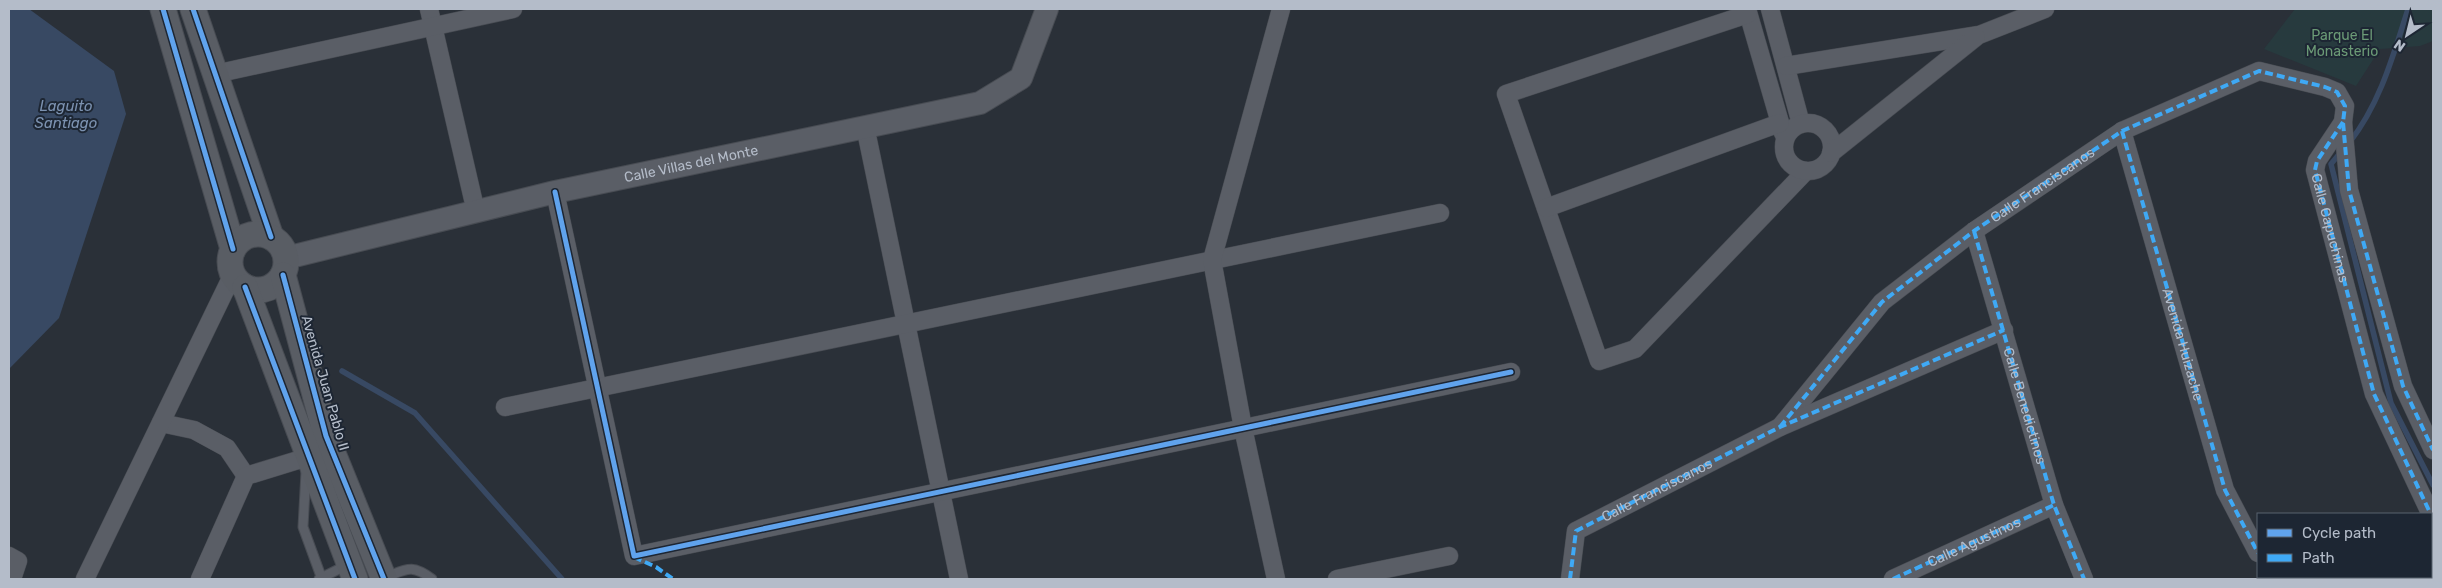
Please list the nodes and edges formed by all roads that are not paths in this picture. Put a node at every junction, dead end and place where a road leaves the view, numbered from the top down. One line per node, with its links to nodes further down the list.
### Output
1 (163, 9): 27 (main road)
2 (193, 9): 13 (main road)
3 (429, 9): 10 (street)
4 (513, 9): 10 (street)
5 (1047, 9): 15 (street, Calle Villas del Monte)
6 (1281, 9): 28 (street)
7 (1770, 9): 12 (street)
8 (2045, 9): 11 (street)
9 (1748, 11): 17 (street); 22 (street)
10 (433, 26): 13 (street); 23 (street)
11 (1979, 35): 12 (street); 19 (street)
12 (1786, 66): 14 (street)
13 (215, 74): 26 (main road)
14 (1801, 124): 17 (street); 19 (street)
15 (865, 126): 21 (street, Calle Villas del Monte); 31 (street)
16 (2344, 127): 18 (street, Calle Franciscanos); 39 (street, Calle Capuchinas); 44 (street, Calle Capuchinas)
17 (1782, 131): 20 (street); 22 (street)
18 (2122, 131): 25 (street, Calle Franciscanos); 45 (street, Avenida Huizache)
19 (1831, 153): 20 (street)
20 (1806, 171): 22 (street)
21 (555, 192): 23 (street, Calle Villas del Monte); 34 (street)
22 (1546, 208)
23 (476, 212): 29 (street, Calle Villas del Monte)
24 (1440, 213): 28 (street)
25 (1974, 231): 32 (street, Calle Benedictinos); 37 (street, Calle Franciscanos)
26 (271, 237): 27 (main road); 29 (main road)
27 (234, 249): 30 (main road)
28 (1212, 260): 31 (street); 38 (street)
29 (284, 267): 30 (main road); 53 (main road, Avenida Juan Pablo II)
30 (239, 280): 36 (street); 40 (main road)
31 (906, 324): 34 (street); 42 (street)
32 (2004, 330): 37 (street, Calle Franciscanos); 43 (street, Calle Benedictinos)
33 (1511, 372): 38 (street)
34 (597, 388): 35 (street); 42 (street)
35 (505, 407)
36 (161, 423): 41 (street); 50 (street)
37 (1780, 427): 58 (street, Calle Franciscanos)
38 (1243, 428): 42 (street); 56 (street)
39 (2433, 450)
40 (308, 457): 41 (street); 48 (main road); 52 (lane)
41 (246, 476): 51 (street)
42 (941, 492): 55 (street)
43 (2054, 505): 59 (street, Calle Agustinos); 60 (street, Calle Benedictinos)
44 (2430, 513)
45 (2257, 550)
46 (9, 556): 49 (street)
47 (1449, 556): 57 (street)
48 (352, 571): 52 (lane)
49 (12, 579)
50 (85, 579)
51 (200, 579)
52 (321, 579)
53 (383, 579): 54 (lane)
54 (432, 579)
55 (959, 579)
56 (1276, 579)
57 (1337, 579)
58 (1570, 579)
59 (1893, 579)
60 (2084, 579)

